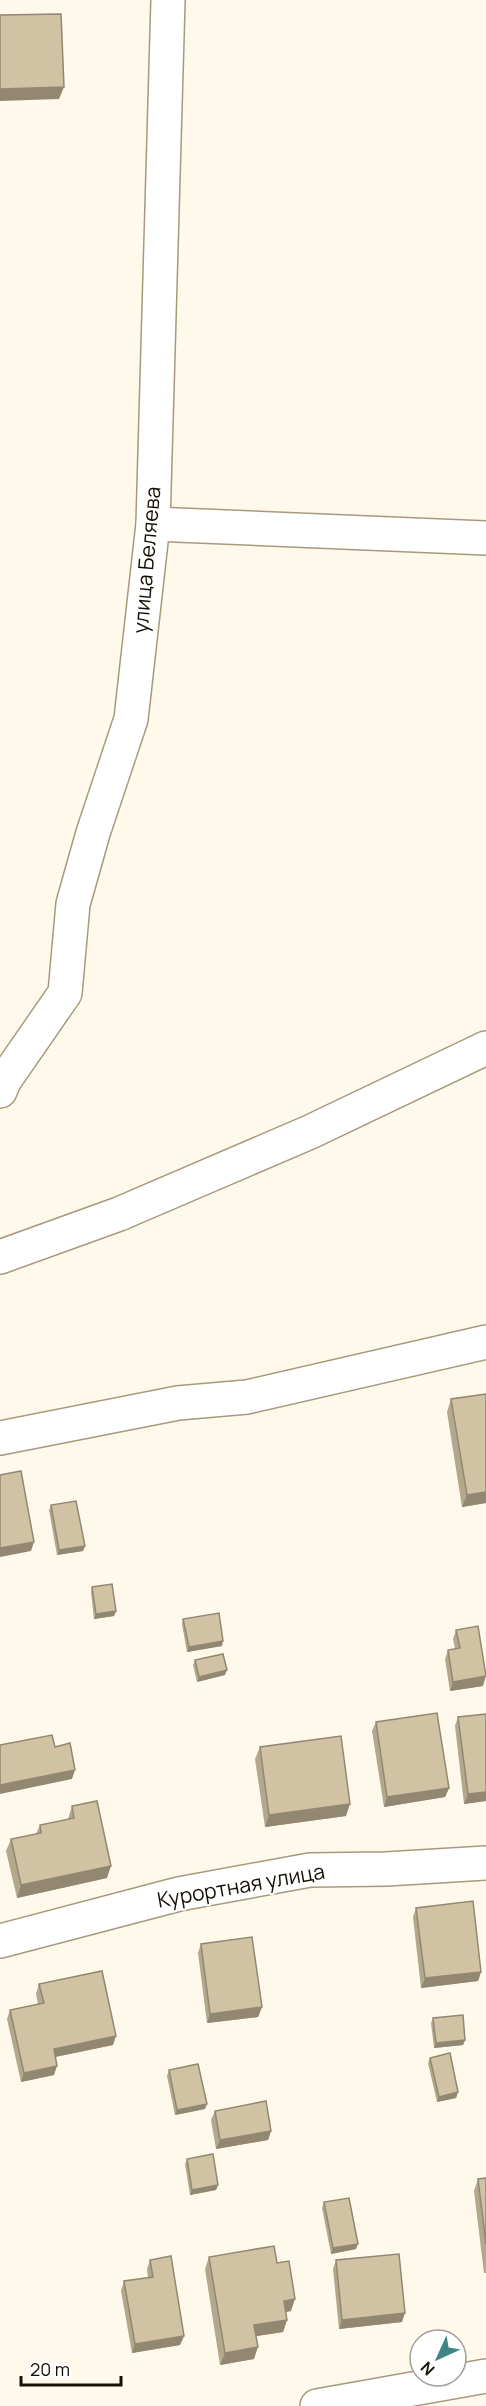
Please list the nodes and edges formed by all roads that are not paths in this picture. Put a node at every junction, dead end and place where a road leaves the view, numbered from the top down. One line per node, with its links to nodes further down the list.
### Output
1 (168, 0): 2 (street, улица Беляева)
2 (153, 524): 3 (street); 5 (street, улица Беляева)
3 (486, 538)
4 (486, 1048): 6 (street)
5 (0, 1091)
6 (0, 1257)
7 (486, 1342): 8 (street)
8 (0, 1438)
9 (486, 1863): 10 (street, Курортная улица)
10 (0, 1941)
11 (486, 2376): 12 (street)
12 (317, 2406)

